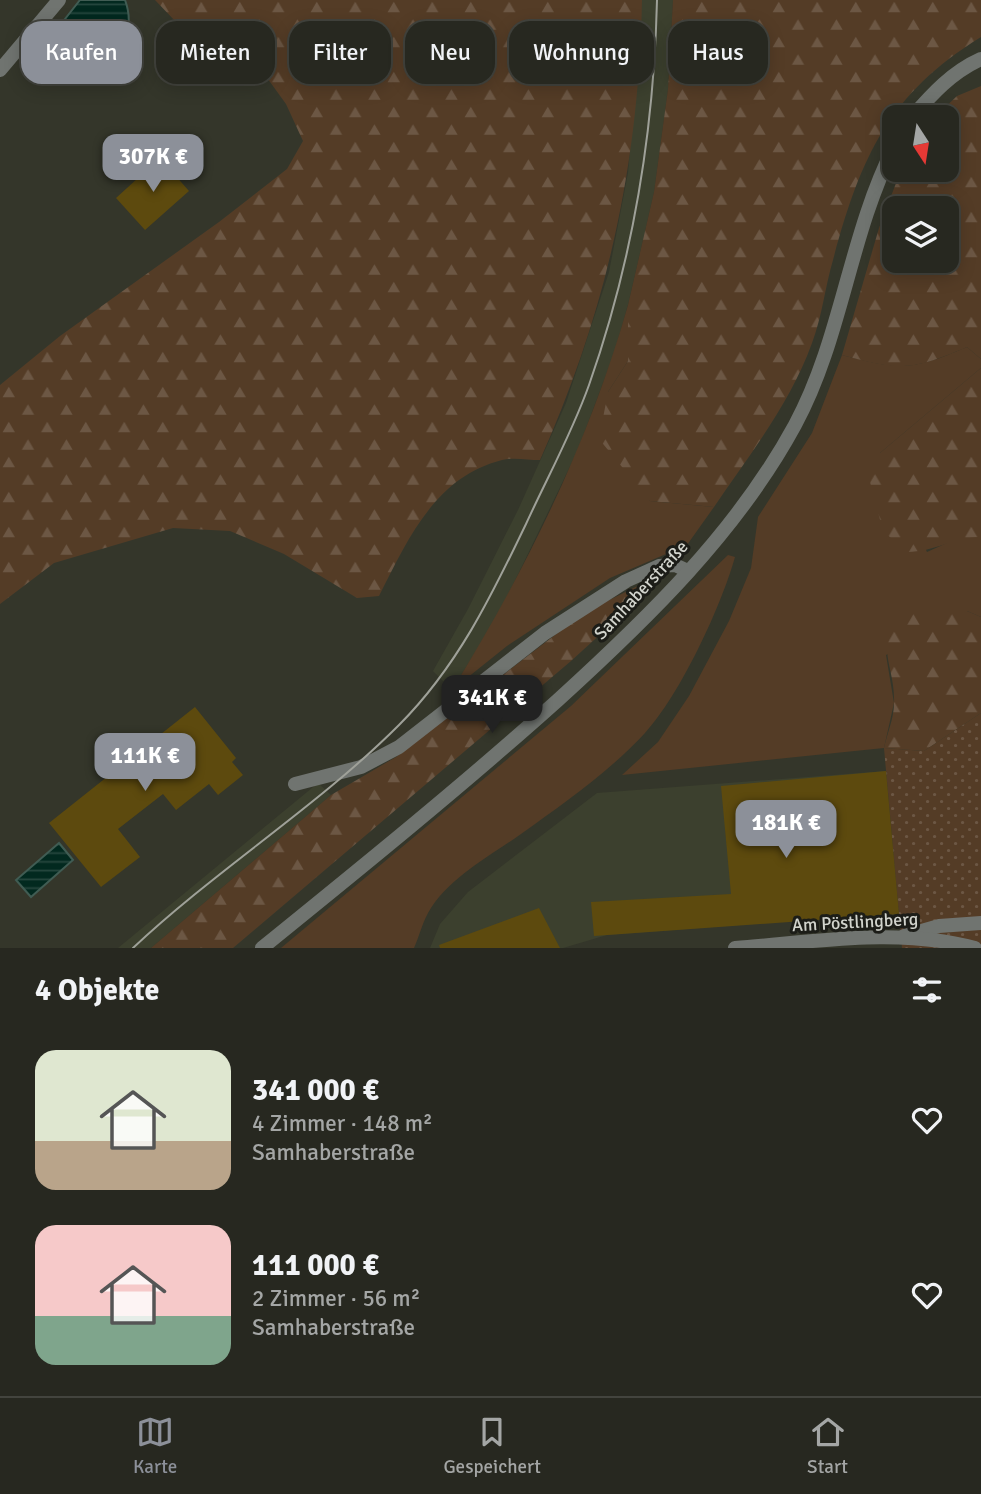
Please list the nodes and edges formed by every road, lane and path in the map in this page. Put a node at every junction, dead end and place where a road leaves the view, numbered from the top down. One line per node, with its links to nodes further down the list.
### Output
1 (59, 0): 3 (street)
2 (981, 59): 4 (street)
3 (0, 70)
4 (922, 105)
5 (882, 175): 6 (street, Samhaberstraße)
6 (688, 571): 7 (street); 10 (street, Samhaberstraße)
7 (295, 785)
8 (981, 923): 9 (street)
9 (904, 936): 11 (street, Am Pöstlingberg); 12 (street, Am Pöstlingberg)
10 (262, 948)
11 (735, 948)
12 (975, 948)

